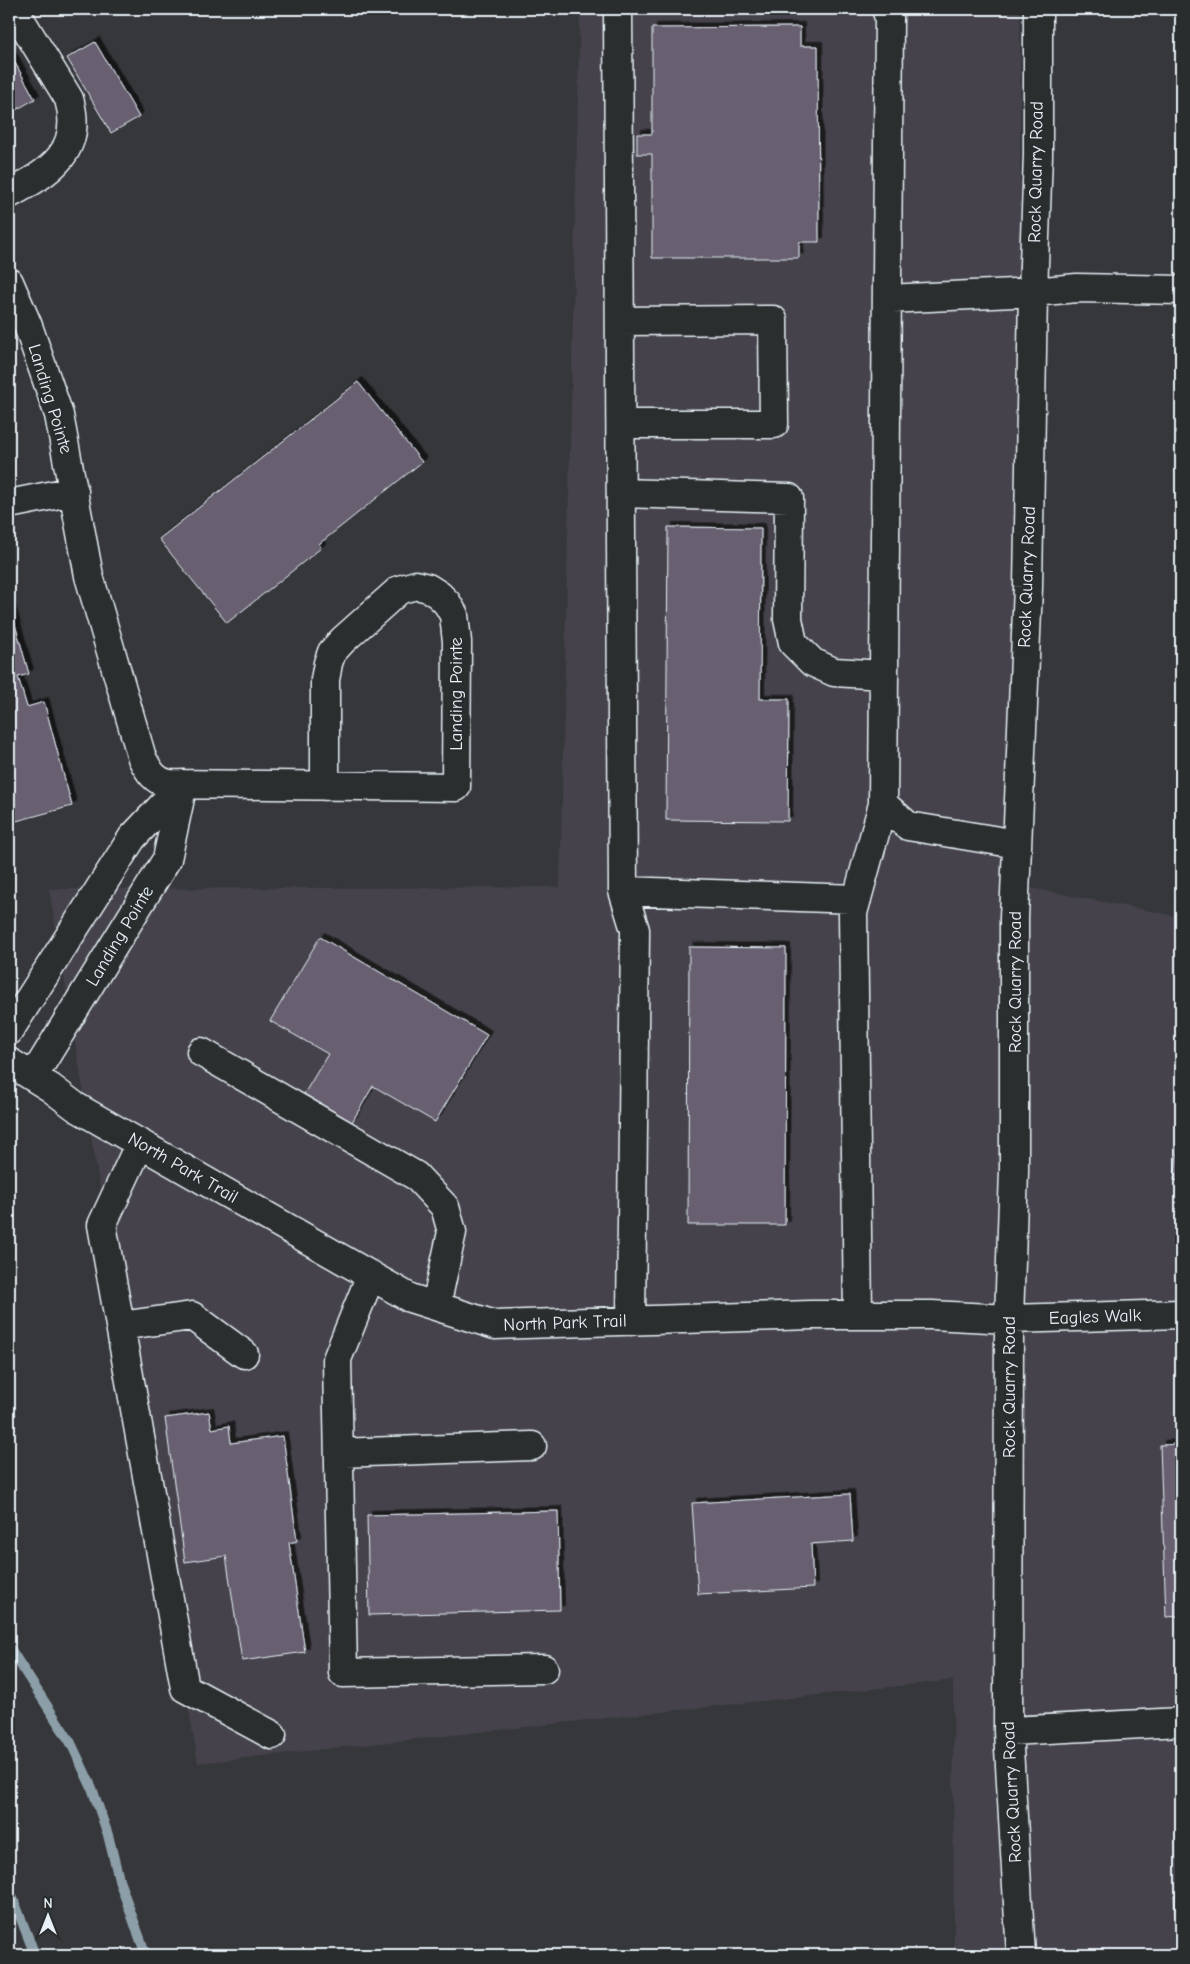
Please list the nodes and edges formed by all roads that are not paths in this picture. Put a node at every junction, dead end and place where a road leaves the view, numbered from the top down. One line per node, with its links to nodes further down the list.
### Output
1 (14, 9): 5 (street)
2 (618, 9): 10 (street)
3 (886, 9): 9 (street)
4 (1038, 9): 8 (street, Rock Quarry Road)
5 (9, 194)
6 (9, 282): 12 (street, Landing Pointe)
7 (1181, 290): 8 (street)
8 (1033, 292): 9 (street); 19 (street, Rock Quarry Road)
9 (887, 299): 15 (street)
10 (620, 321): 11 (street); 11 (street)
11 (621, 424): 13 (street)
12 (74, 491): 14 (street); 16 (street, Landing Pointe)
13 (621, 493): 15 (street); 20 (street)
14 (9, 504)
15 (884, 675): 18 (street)
16 (183, 784): 17 (street, Landing Pointe); 22 (street); 25 (street, Landing Pointe)
17 (325, 786): 17 (street, Landing Pointe)
18 (883, 804): 19 (street); 21 (street)
19 (1017, 844): 31 (street, Rock Quarry Road)
20 (623, 891): 21 (street); 32 (street)
21 (857, 899): 30 (street)
22 (9, 1031)
23 (202, 1052): 28 (street)
24 (9, 1062): 25 (street, North Park Trail)
25 (33, 1077): 26 (street, North Park Trail)
26 (140, 1143): 27 (street, North Park Trail); 33 (street)
27 (371, 1275): 28 (street, North Park Trail); 36 (street)
28 (436, 1306): 32 (street, North Park Trail)
29 (1181, 1314): 31 (street, Eagles Walk)
30 (858, 1315): 31 (street, North Park Trail); 32 (street, North Park Trail)
31 (1009, 1319): 39 (street, Rock Quarry Road)
32 (631, 1321)
33 (120, 1326): 34 (street); 40 (street)
34 (244, 1354)
35 (532, 1446): 36 (street)
36 (339, 1453): 37 (street)
37 (544, 1669)
38 (1181, 1722): 39 (street)
39 (1008, 1731): 41 (street, Rock Quarry Road)
40 (272, 1735)
41 (1021, 1955)

